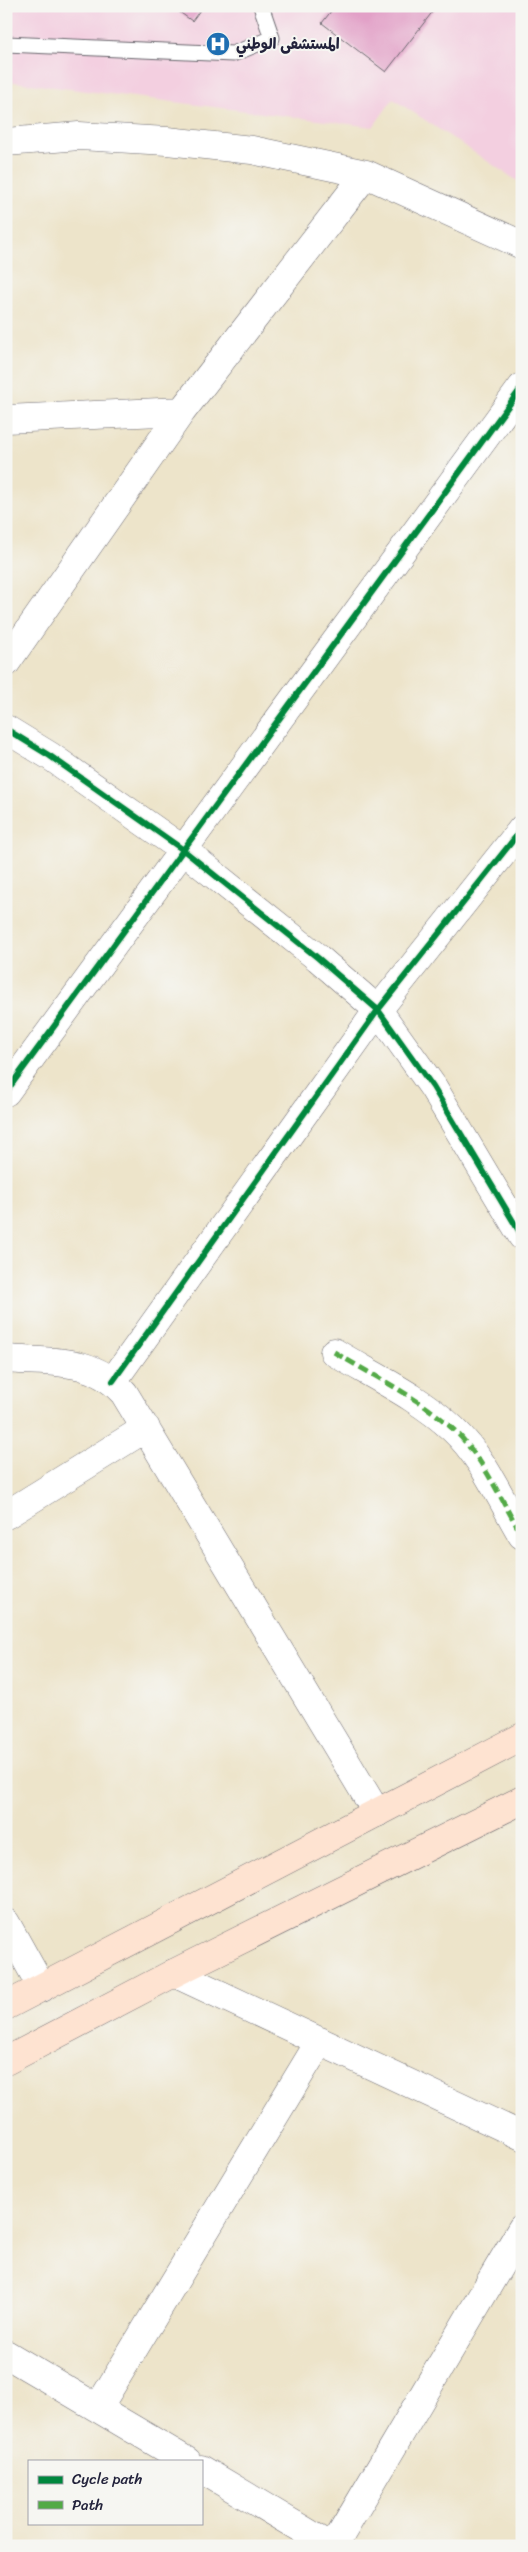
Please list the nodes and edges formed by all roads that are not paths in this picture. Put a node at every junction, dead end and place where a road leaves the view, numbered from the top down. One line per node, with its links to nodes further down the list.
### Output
1 (261, 6): 2 (lane)
2 (6, 44)
3 (6, 142): 4 (street)
4 (366, 174): 5 (street); 7 (street)
5 (522, 245)
6 (522, 388): 12 (street)
7 (182, 411): 8 (street); 9 (street)
8 (6, 419)
9 (6, 663)
10 (6, 729): 12 (street)
11 (522, 829): 13 (street)
12 (182, 849): 13 (street); 14 (street)
13 (378, 1010): 15 (street); 18 (street)
14 (6, 1092)
15 (522, 1236)
16 (334, 1352): 21 (street)
17 (6, 1359): 18 (street)
18 (113, 1381): 19 (street)
19 (146, 1428): 20 (street); 24 (street)
20 (6, 1515)
21 (522, 1535)
22 (522, 1737): 24 (street)
23 (517, 1807): 26 (street)
24 (377, 1813): 27 (street)
25 (6, 1923): 27 (street)
26 (174, 1973): 29 (street); 30 (street)
27 (42, 1988): 28 (street)
28 (6, 2006)
29 (320, 2041): 31 (street); 34 (street)
30 (6, 2061)
31 (522, 2136)
32 (522, 2228): 38 (street)
33 (6, 2354): 34 (street)
34 (98, 2408): 35 (street)
35 (185, 2460)
36 (202, 2471): 37 (street)
37 (330, 2546)
38 (334, 2546)

